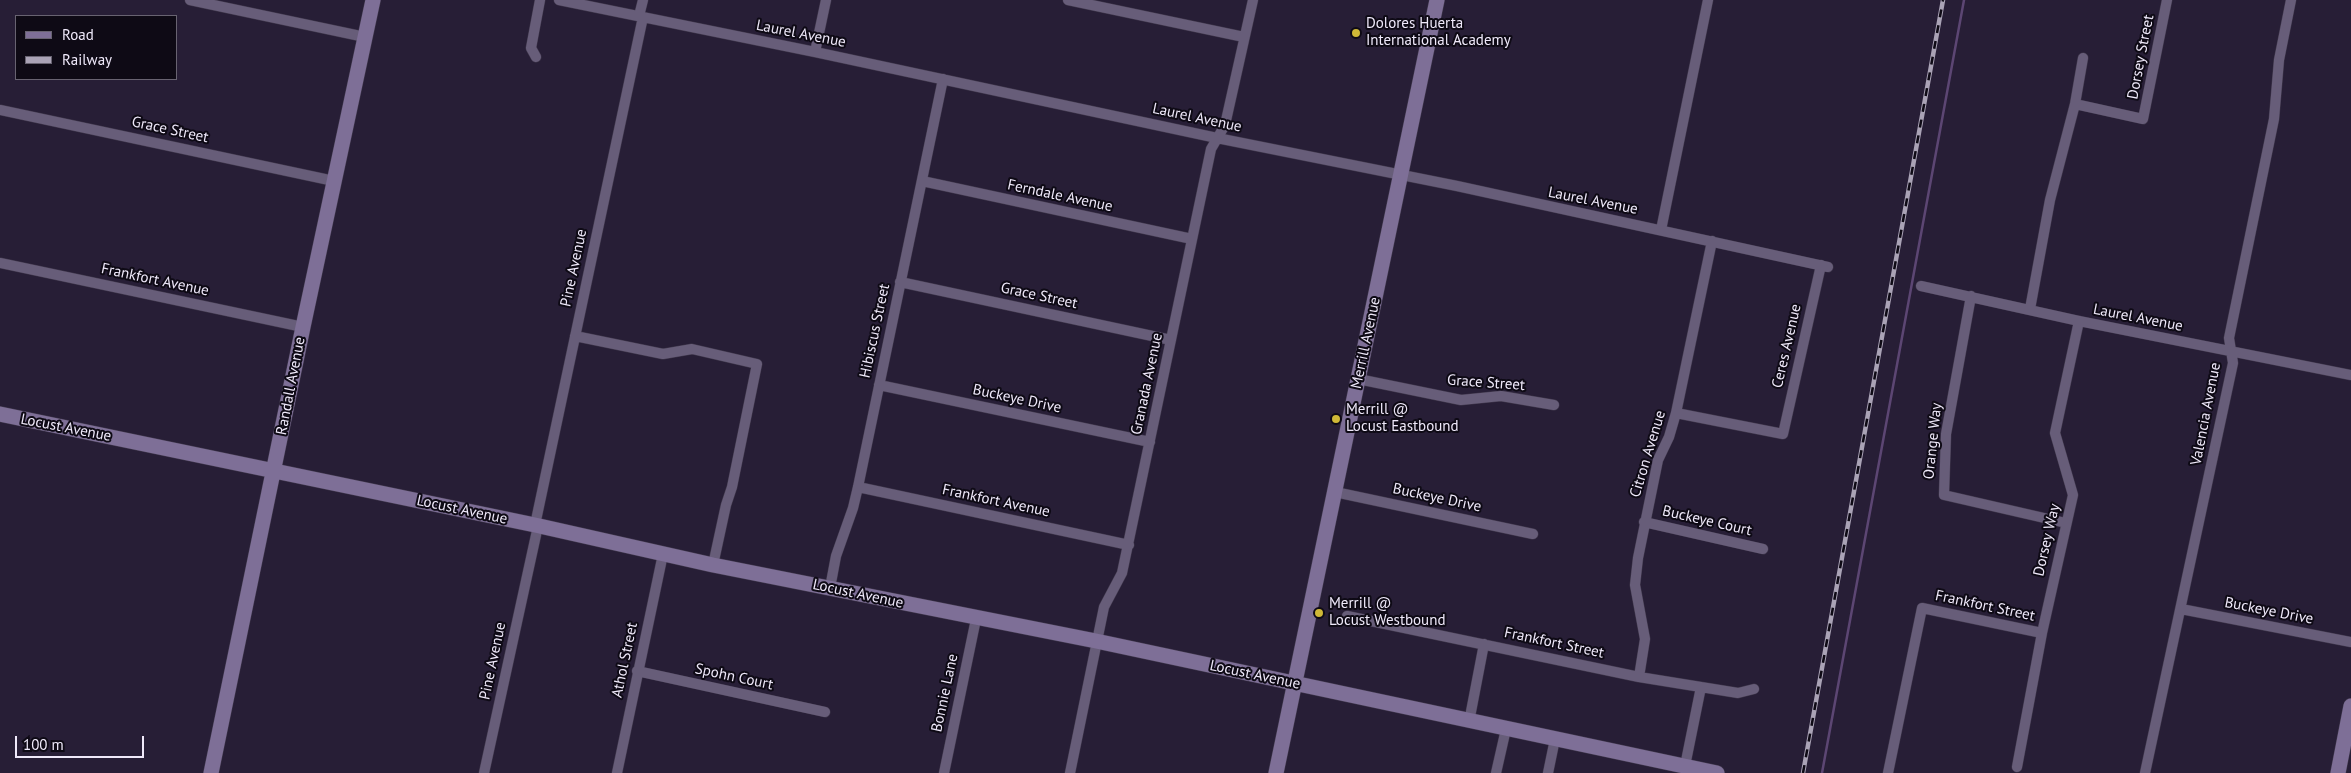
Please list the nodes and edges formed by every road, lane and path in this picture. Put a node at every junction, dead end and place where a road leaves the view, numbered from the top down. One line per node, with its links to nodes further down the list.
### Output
1 (190, 0): 14 (street)
2 (373, 0): 14 (street, Randall Avenue)
3 (540, 0): 17 (street)
4 (559, 0): 13 (street, Laurel Avenue)
5 (643, 0): 13 (street, Pine Avenue)
6 (826, 0): 16 (street)
7 (1068, 0): 15 (street)
8 (1253, 0): 15 (street, Granada Avenue)
9 (1437, 0): 23 (street, Merrill Avenue)
10 (1708, 0): 26 (street)
11 (2167, 0): 20 (street, Dorsey Street)
12 (2291, 0): 39 (street, Valencia Avenue)
13 (641, 17): 16 (street, Laurel Avenue); 37 (street, Pine Avenue)
14 (365, 37): 24 (street, Randall Avenue)
15 (1244, 37): 22 (street, Granada Avenue)
16 (815, 52): 19 (street, Laurel Avenue)
17 (536, 57)
18 (2083, 58): 20 (street)
19 (943, 79): 22 (street, Laurel Avenue); 25 (street, Hibiscus Street)
20 (2074, 104): 34 (street)
21 (0, 110): 24 (street, Grace Street)
22 (1217, 138): 23 (street, Laurel Avenue); 27 (street, Granada Avenue)
23 (1401, 175): 26 (street, Laurel Avenue); 41 (street, Merrill Avenue)
24 (334, 180): 36 (street, Randall Avenue)
25 (922, 181): 27 (street, Ferndale Avenue); 31 (street, Hibiscus Street)
26 (1661, 230): 28 (street, Laurel Avenue)
27 (1192, 239): 38 (street, Granada Avenue)
28 (1712, 241): 30 (street, Laurel Avenue); 44 (street, Citron Avenue)
29 (0, 263): 36 (street, Frankfort Avenue)
30 (1825, 266): 44 (street, Ceres Avenue)
31 (900, 282): 38 (street, Grace Street); 42 (street, Hibiscus Street)
32 (1921, 286): 33 (street, Laurel Avenue)
33 (1972, 296): 34 (street, Laurel Avenue); 51 (street, Orange Way)
34 (2030, 309): 35 (street, Laurel Avenue)
35 (2079, 321): 39 (street, Laurel Avenue); 51 (street, Dorsey Way)
36 (303, 327): 47 (street, Randall Avenue)
37 (575, 336): 52 (street, Pine Avenue); 57 (street)
38 (1171, 340): 46 (street, Granada Avenue)
39 (2231, 351): 40 (street, Laurel Avenue); 59 (street, Valencia Avenue)
40 (2351, 375)
41 (1358, 379): 43 (street, Grace Street); 49 (street, Merrill Avenue)
42 (879, 385): 46 (street, Buckeye Drive); 48 (street, Hibiscus Street)
43 (1554, 405)
44 (1676, 413): 50 (street, Citron Avenue)
45 (0, 414): 47 (street, Locust Avenue)
46 (1150, 442): 54 (street, Granada Avenue)
47 (274, 470): 52 (street, Locust Avenue); 78 (street, Randall Avenue)
48 (858, 487): 54 (street, Frankfort Avenue); 58 (street, Hibiscus Street)
49 (1335, 492): 53 (street, Buckeye Drive); 68 (street, Merrill Avenue)
50 (1644, 522): 55 (street, Buckeye Court); 67 (street, Citron Avenue)
51 (2066, 523): 62 (street, Dorsey Way)
52 (536, 526): 56 (street, Locust Avenue); 79 (street, Pine Avenue)
53 (1533, 534)
54 (1129, 545): 63 (street, Granada Avenue)
55 (1763, 549)
56 (663, 554): 57 (street, Locust Avenue); 66 (street, Athol Street)
57 (713, 565): 58 (street, Locust Avenue)
58 (830, 588): 61 (street, Locust Avenue)
59 (2182, 609): 64 (street, Buckeye Drive); 88 (street, Valencia Avenue)
60 (1347, 616): 65 (street, Frankfort Street)
61 (976, 619): 63 (street, Locust Avenue); 81 (street, Bonnie Lane)
62 (2042, 633): 77 (street, Dorsey Way); 87 (street, Frankfort Street)
63 (1096, 641): 68 (street, Locust Avenue); 82 (street, Granada Avenue)
64 (2351, 642)
65 (1484, 644): 67 (street, Frankfort Street); 73 (street)
66 (637, 671): 72 (street, Spohn Court); 80 (street, Athol Street)
67 (1639, 677): 69 (street, Frankfort Street)
68 (1295, 684): 73 (street, Locust Avenue); 83 (street, Merrill Avenue)
69 (1701, 687): 70 (street, Frankfort Street); 76 (street)
70 (1754, 689)
71 (2351, 706): 89 (street)
72 (824, 712)
73 (1469, 722): 74 (street, Locust Avenue)
74 (1506, 729): 75 (street, Locust Avenue); 84 (street)
75 (1555, 739): 76 (street, Locust Avenue); 85 (street)
76 (1685, 766): 86 (street, Locust Avenue)
77 (2016, 767)
78 (211, 773)
79 (484, 773)
80 (618, 773)
81 (944, 773)
82 (1072, 773)
83 (1276, 773)
84 (1496, 773)
85 (1548, 773)
86 (1717, 773)
87 (1888, 773)
88 (2145, 773)
89 (2338, 773)

